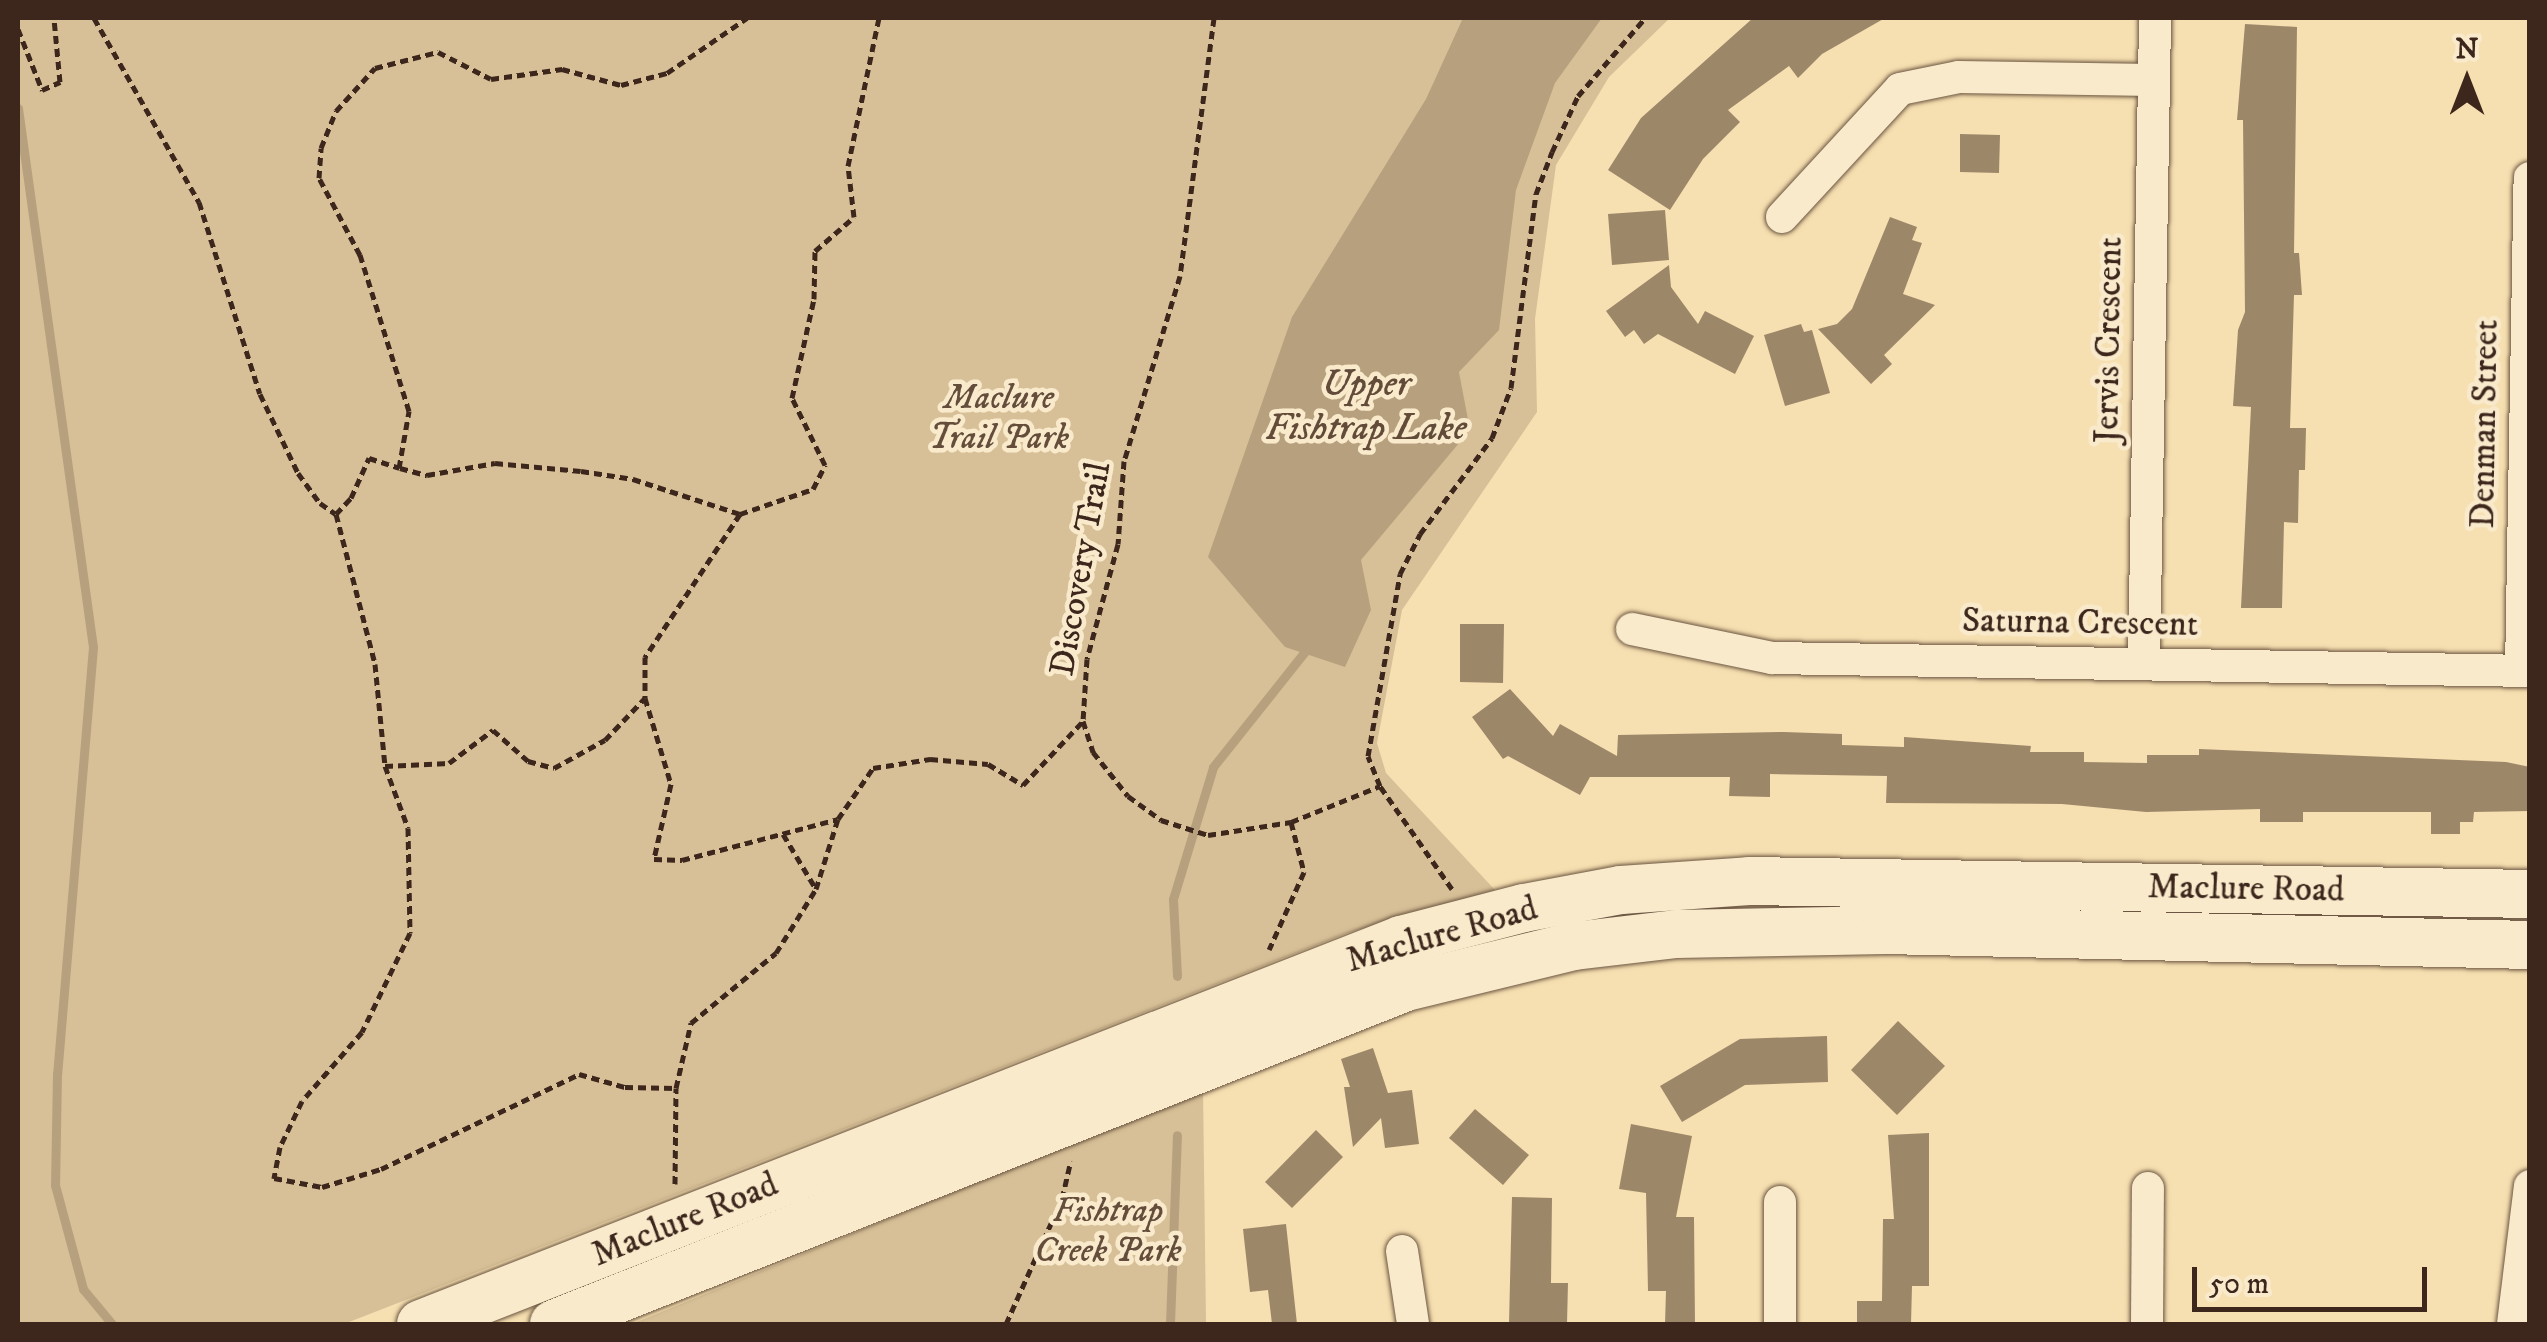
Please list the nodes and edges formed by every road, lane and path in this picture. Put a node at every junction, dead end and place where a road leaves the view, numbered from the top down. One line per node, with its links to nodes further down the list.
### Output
1 (54, 18): 8 (path)
2 (94, 18): 13 (path)
3 (747, 18): 12 (path)
4 (879, 18): 14 (path)
5 (1214, 18): 19 (path, Discovery Trail)
6 (1645, 18): 21 (path)
7 (2154, 18): 9 (street, Jervis Crescent)
8 (18, 29)
9 (2152, 80): 11 (street); 16 (street, Jervis Crescent)
10 (2530, 178): 17 (street, Denman Street)
11 (1782, 217)
12 (400, 468): 13 (path); 14 (path)
13 (336, 514): 20 (path)
14 (740, 514): 18 (path)
15 (1632, 630): 16 (street, Saturna Crescent)
16 (2144, 664): 17 (street, Saturna Crescent)
17 (2525, 671)
18 (645, 698): 20 (path); 24 (path)
19 (1082, 721): 22 (path); 23 (path, Discovery Trail)
20 (386, 766): 30 (path)
21 (1380, 786): 23 (path, Discovery Trail); 27 (path)
22 (838, 819): 24 (path); 25 (path)
23 (1291, 822): 29 (path)
24 (783, 834): 25 (path)
25 (816, 889): 30 (path)
26 (2530, 894): 27 (main road, Maclure Road)
27 (1474, 920): 37 (main road, Maclure Road)
28 (2530, 945): 38 (main road, Maclure Road)
29 (1266, 954)
30 (676, 1088): 35 (path)
31 (1074, 1150): 39 (path)
32 (2530, 1186): 43 (street)
33 (2148, 1188): 42 (street)
34 (1780, 1202): 41 (street)
35 (674, 1204)
36 (1402, 1251): 40 (street)
37 (421, 1324)
38 (554, 1324)
39 (1006, 1324)
40 (1412, 1324)
41 (1780, 1324)
42 (2146, 1324)
43 (2513, 1324)

